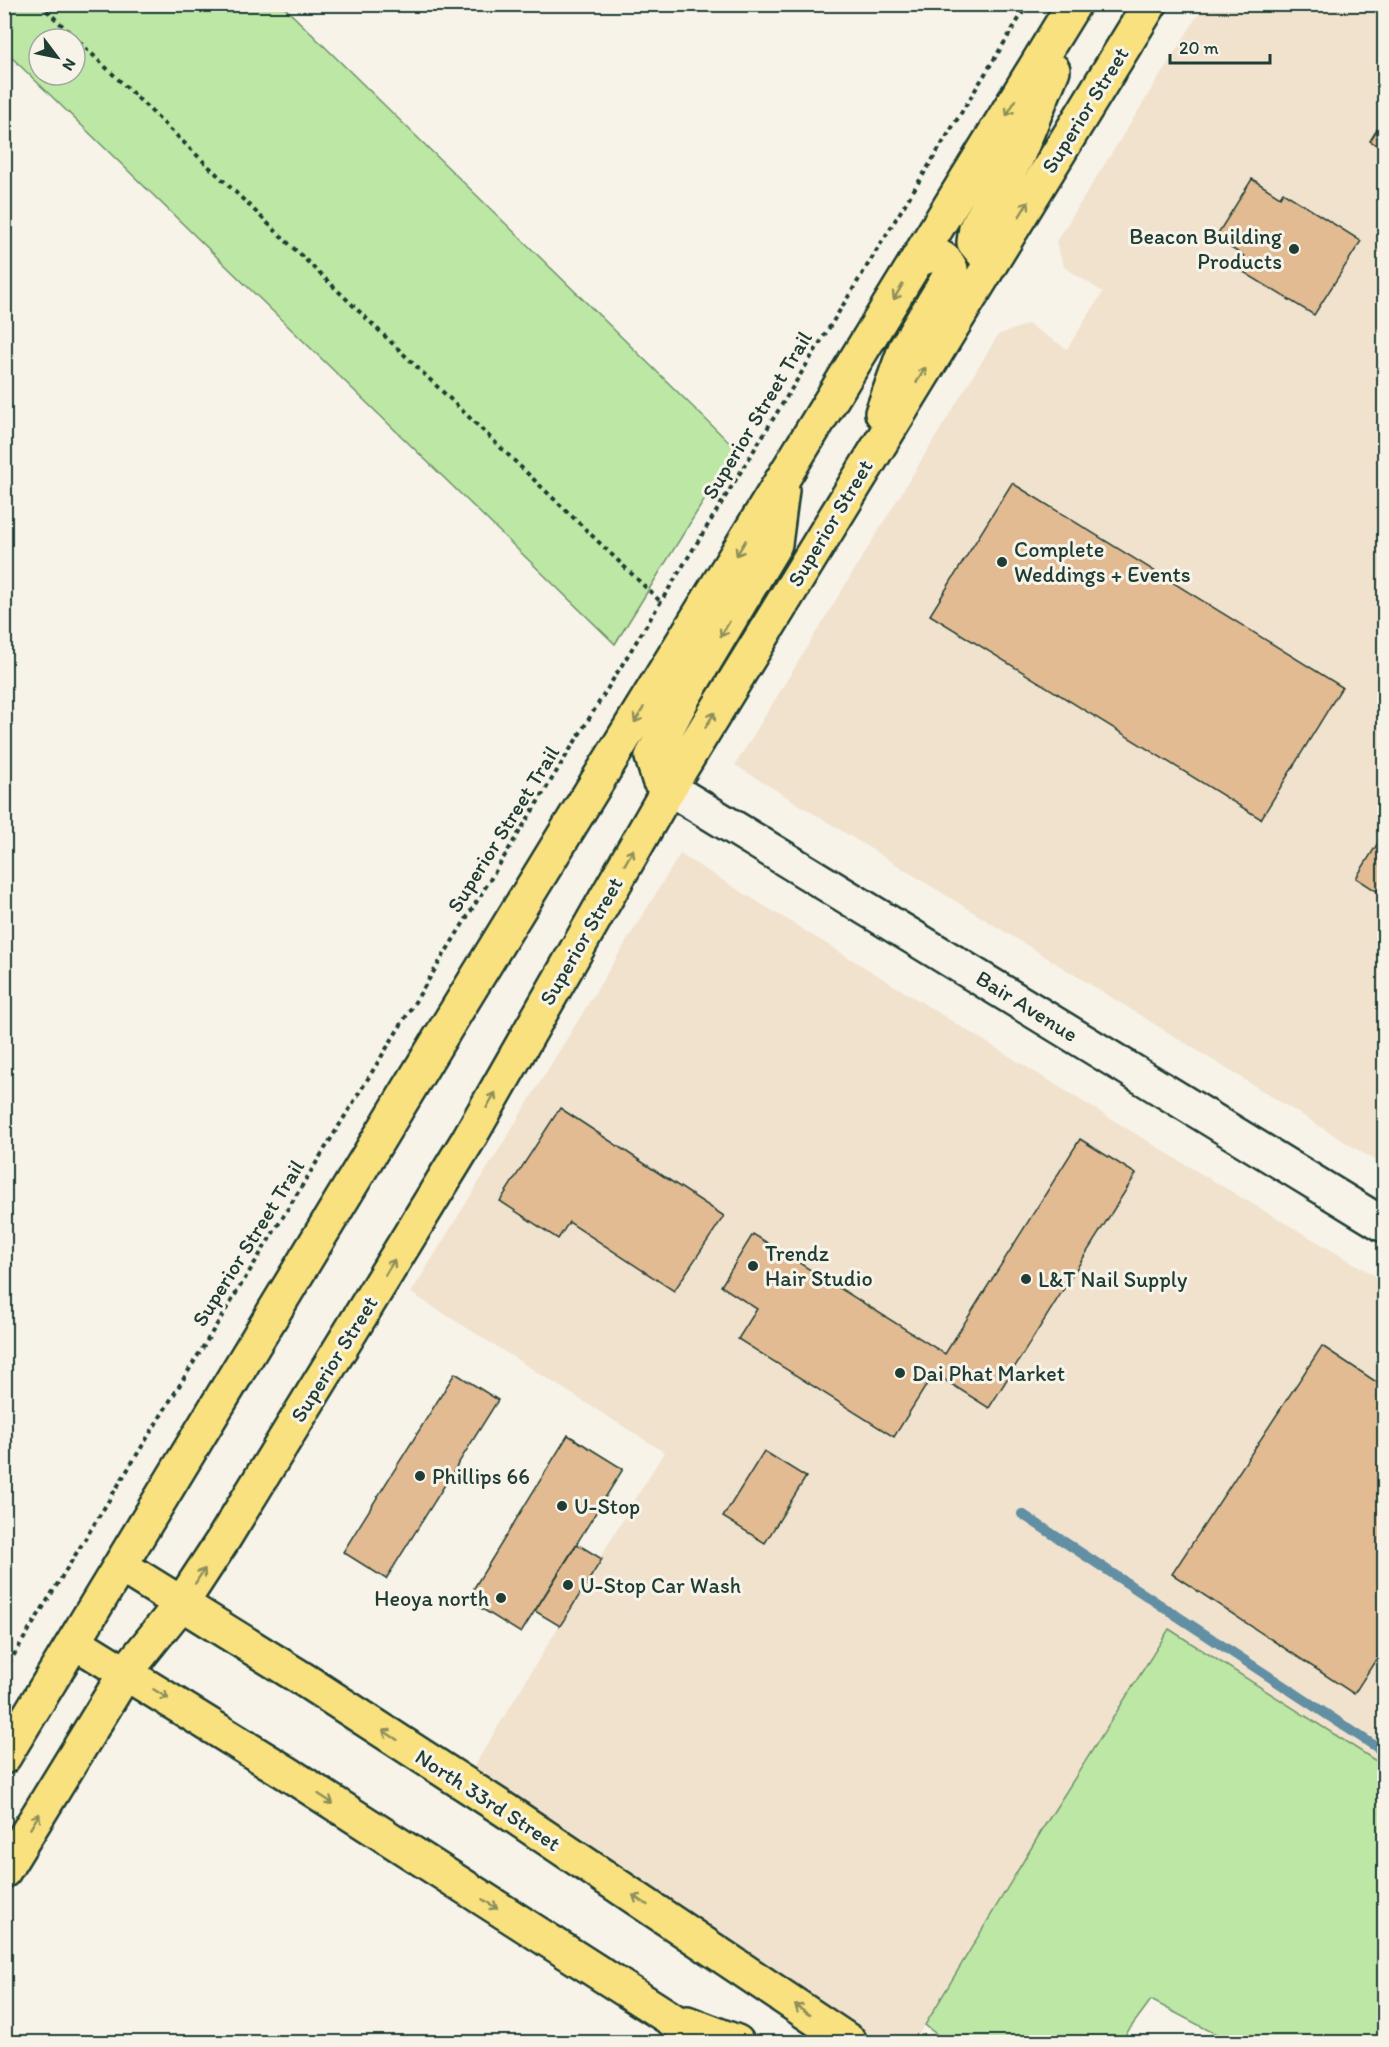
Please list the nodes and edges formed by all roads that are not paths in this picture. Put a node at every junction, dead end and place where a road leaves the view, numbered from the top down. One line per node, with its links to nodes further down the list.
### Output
1 (1074, 4): 4 (main road, one-way to 4)
2 (1080, 4): 5 (main road)
3 (1150, 4): 5 (main road, Superior Street, one-way to 3)
4 (917, 261): 6 (main road); 7 (main road, one-way to 7)
5 (990, 261): 6 (main road, Superior Street, one-way to 5)
6 (859, 476): 8 (main road, Superior Street, one-way to 6)
7 (783, 480): 8 (main road, one-way to 8); 10 (main road, one-way to 10)
8 (669, 788): 9 (street, Bair Avenue); 11 (main road, Superior Street, one-way to 8)
9 (1384, 1225)
10 (121, 1566): 11 (main road, North 33rd Street); 12 (main road)
11 (181, 1604): 13 (main road, Superior Street); 17 (main road, North 33rd Street, one-way to 11)
12 (75, 1642): 13 (main road); 14 (main road)
13 (126, 1672): 15 (main road, Superior Street, one-way to 13); 16 (main road, one-way to 16)
14 (4, 1757)
15 (4, 1871)
16 (662, 2014): 18 (main road); 19 (main road)
17 (847, 2042)
18 (706, 2043)
19 (737, 2043)

